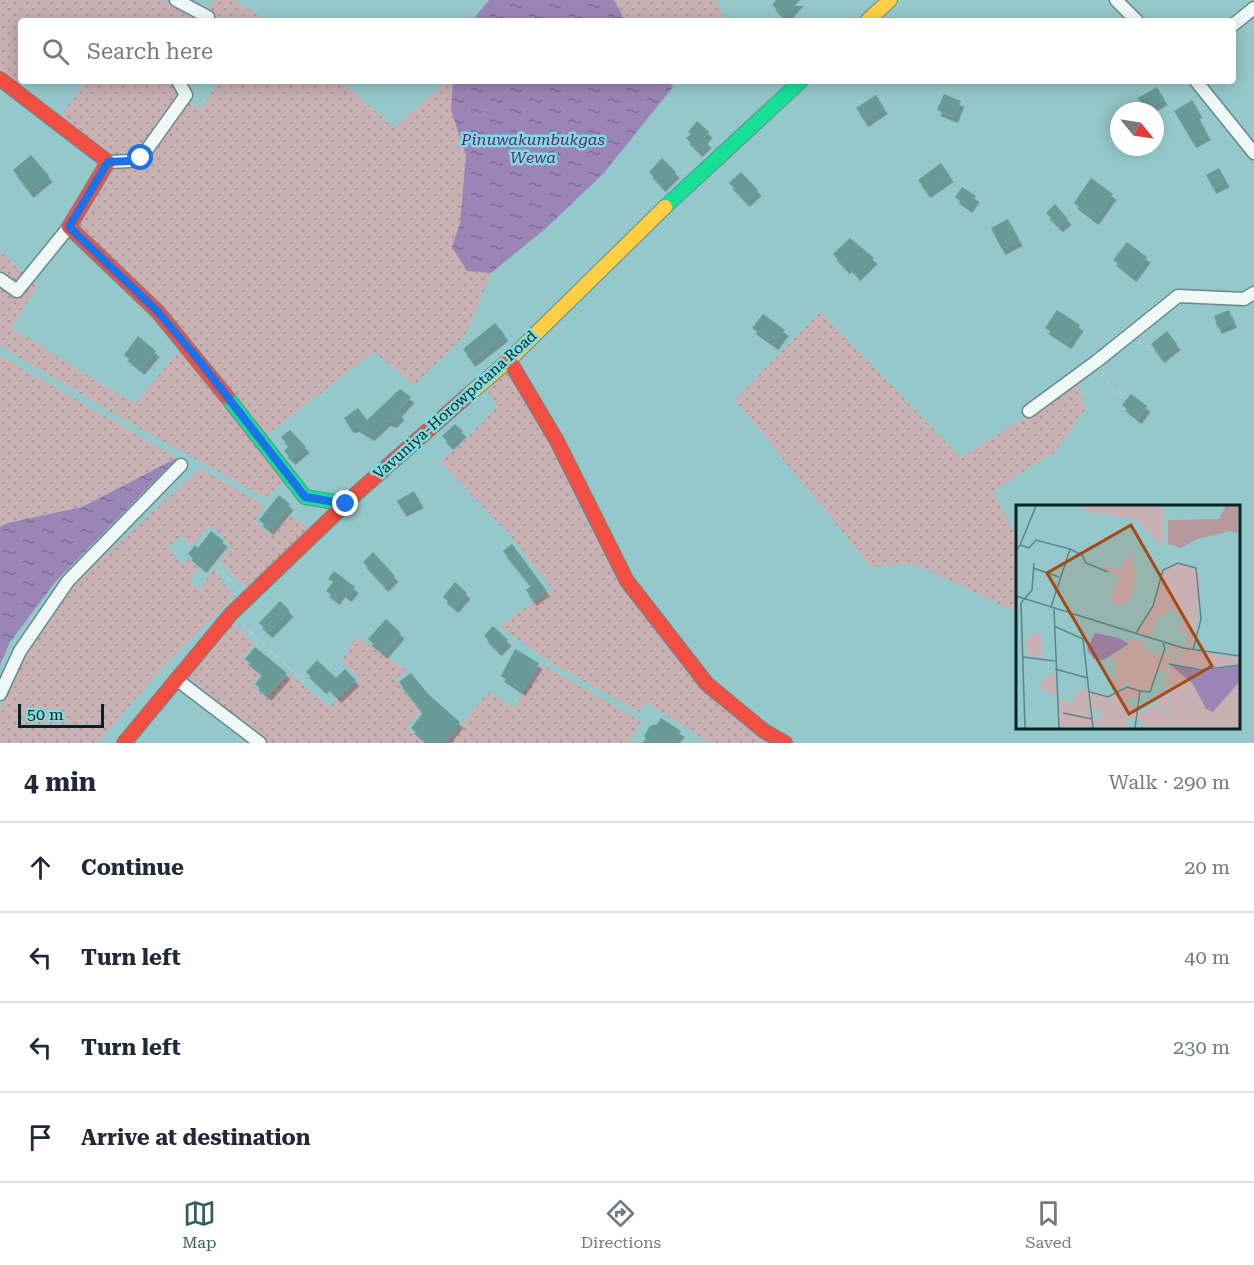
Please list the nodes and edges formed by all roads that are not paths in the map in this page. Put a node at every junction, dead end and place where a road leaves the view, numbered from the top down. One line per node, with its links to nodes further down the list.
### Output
1 (176, 0): 5 (street)
2 (890, 0): 6 (main road)
3 (1116, 0): 7 (street)
4 (1254, 8): 8 (street)
5 (208, 18)
6 (870, 18)
7 (1134, 18)
8 (1236, 23)
9 (0, 79): 14 (main road)
10 (180, 84): 14 (street)
11 (798, 84): 18 (main road, Vavuniya-Horowpotana Road)
12 (1198, 84): 13 (street)
13 (1254, 153)
14 (108, 162): 15 (main road)
15 (69, 227): 16 (street); 21 (main road)
16 (0, 279)
17 (1254, 293): 19 (street)
18 (509, 360): 21 (main road, Vavuniya-Horowpotana Road); 26 (main road)
19 (1029, 411)
20 (181, 465): 23 (street)
21 (346, 504): 22 (main road, Vavuniya-Horowpotana Road)
22 (176, 679): 24 (main road, Vavuniya-Horowpotana Road); 25 (street)
23 (0, 694)
24 (124, 743)
25 (260, 743)
26 (785, 743)

